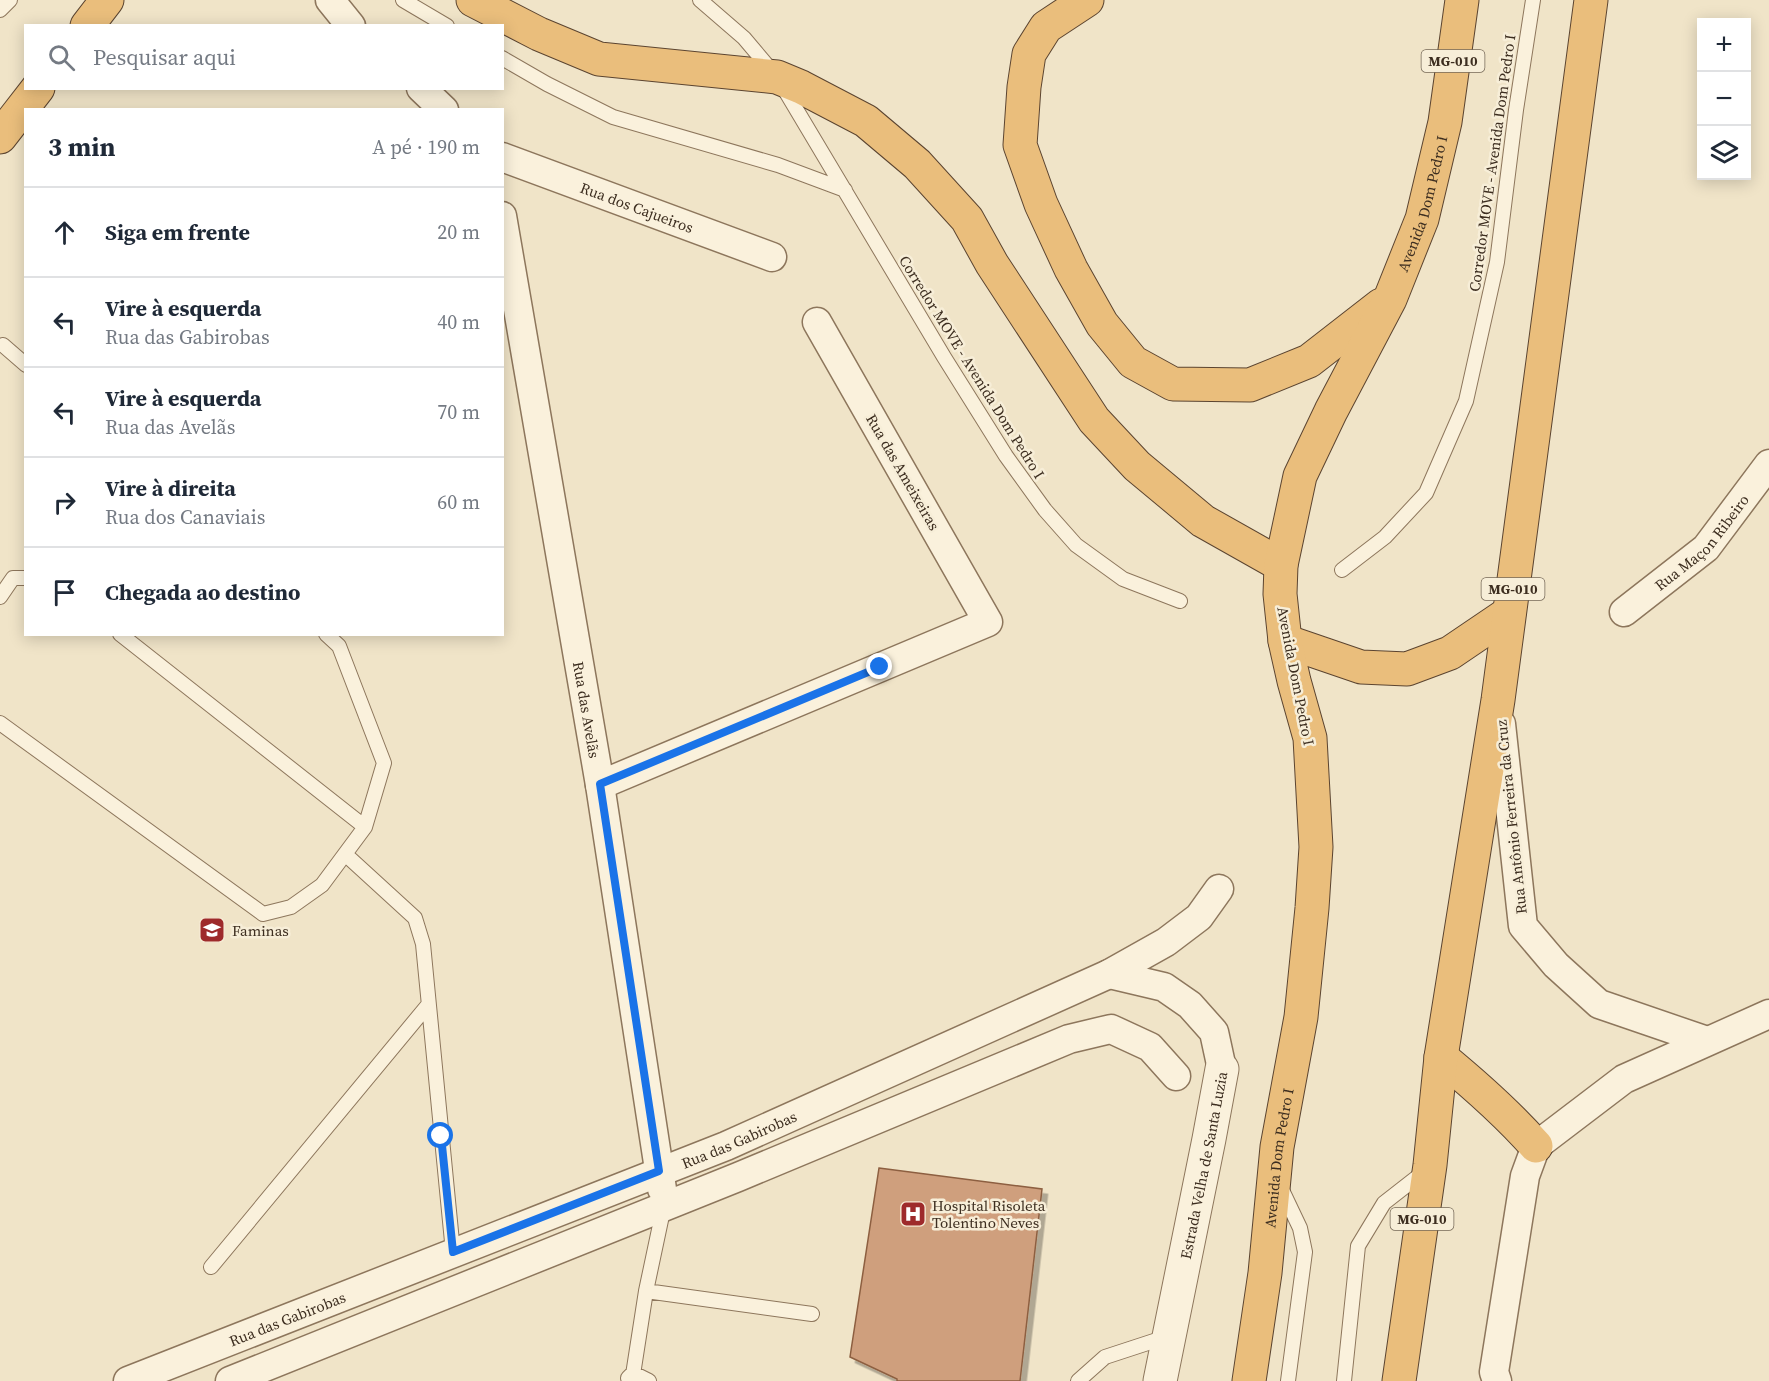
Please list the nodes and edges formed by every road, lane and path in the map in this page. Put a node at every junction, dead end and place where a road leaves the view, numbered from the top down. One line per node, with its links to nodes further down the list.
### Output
1 (10, 0): 11 (lane)
2 (107, 0): 12 (highway)
3 (330, 0): 13 (street)
4 (403, 0): 14 (lane)
5 (473, 0): 16 (highway)
6 (1087, 0): 25 (highway)
7 (1462, 0): 25 (highway, Avenida Dom Pedro I / MG-010)
8 (1533, 0): 31 (lane, Corredor MOVE - Avenida Dom Pedro I)
9 (1591, 0): 36 (highway, MG-010)
10 (705, 4): 16 (lane, Corredor MOVE - Avenida Dom Pedro I)
11 (0, 10)
12 (89, 24)
13 (349, 24)
14 (444, 24)
15 (504, 59): 22 (lane)
16 (777, 77): 22 (lane, Corredor MOVE - Avenida Dom Pedro I); 30 (highway)
17 (36, 90): 20 (highway)
18 (423, 90): 19 (street)
19 (442, 108)
20 (0, 137)
21 (504, 158): 24 (street, Rua dos Cajueiros)
22 (845, 190): 34 (lane, Corredor MOVE - Avenida Dom Pedro I)
23 (504, 228): 42 (street, Rua das Avelãs)
24 (772, 257)
25 (1390, 299): 30 (highway, Avenida Dom Pedro I / MG-010)
26 (817, 322): 42 (street, Rua das Ameixeiras)
27 (3, 345): 28 (lane)
28 (24, 363)
29 (1769, 464): 35 (street, Rua Maçon Ribeiro)
30 (1281, 565): 39 (highway, Avenida Dom Pedro I / MG-010)
31 (1342, 570)
32 (24, 578): 33 (lane)
33 (0, 597)
34 (1180, 601)
35 (1624, 612)
36 (1509, 613): 39 (highway); 40 (highway, MG-010)
37 (123, 636): 43 (lane)
38 (329, 636): 43 (lane)
39 (1285, 641): 56 (highway, Avenida Dom Pedro I / MG-010)
40 (1498, 700): 49 (street, Rua Antônio Ferreira da Cruz); 50 (highway, MG-010)
41 (0, 723): 44 (lane)
42 (600, 784): 55 (street, Rua das Avelãs)
43 (365, 826): 44 (lane)
44 (345, 854): 47 (lane)
45 (1220, 889): 46 (street)
46 (1108, 974): 51 (street, Estrada Velha de Santa Luzia); 55 (street, Rua das Gabirobas)
47 (428, 1005): 58 (lane); 59 (lane)
48 (1769, 1014): 49 (street)
49 (1707, 1041): 53 (street)
50 (1441, 1057): 53 (highway); 54 (highway, MG-010)
51 (1222, 1069): 69 (street, Estrada Velha de Santa Luzia)
52 (1176, 1076): 57 (street)
53 (1536, 1146): 63 (street)
54 (1429, 1167): 72 (lane); 73 (highway, MG-010)
55 (659, 1171): 57 (street, Rua das Avelãs); 58 (street, Rua das Gabirobas)
56 (1274, 1172): 70 (highway, Avenida Dom Pedro I / MG-010); 71 (lane)
57 (664, 1206): 60 (lane); 66 (street)
58 (453, 1252): 65 (street, Rua das Gabirobas)
59 (211, 1268)
60 (646, 1291): 61 (lane); 64 (lane)
61 (812, 1314)
62 (1163, 1338): 68 (lane)
63 (1496, 1376)
64 (630, 1378): 67 (lane)
65 (128, 1381)
66 (230, 1381)
67 (649, 1381)
68 (1078, 1381)
69 (1160, 1381)
70 (1249, 1381)
71 (1288, 1381)
72 (1344, 1381)
73 (1399, 1381)

